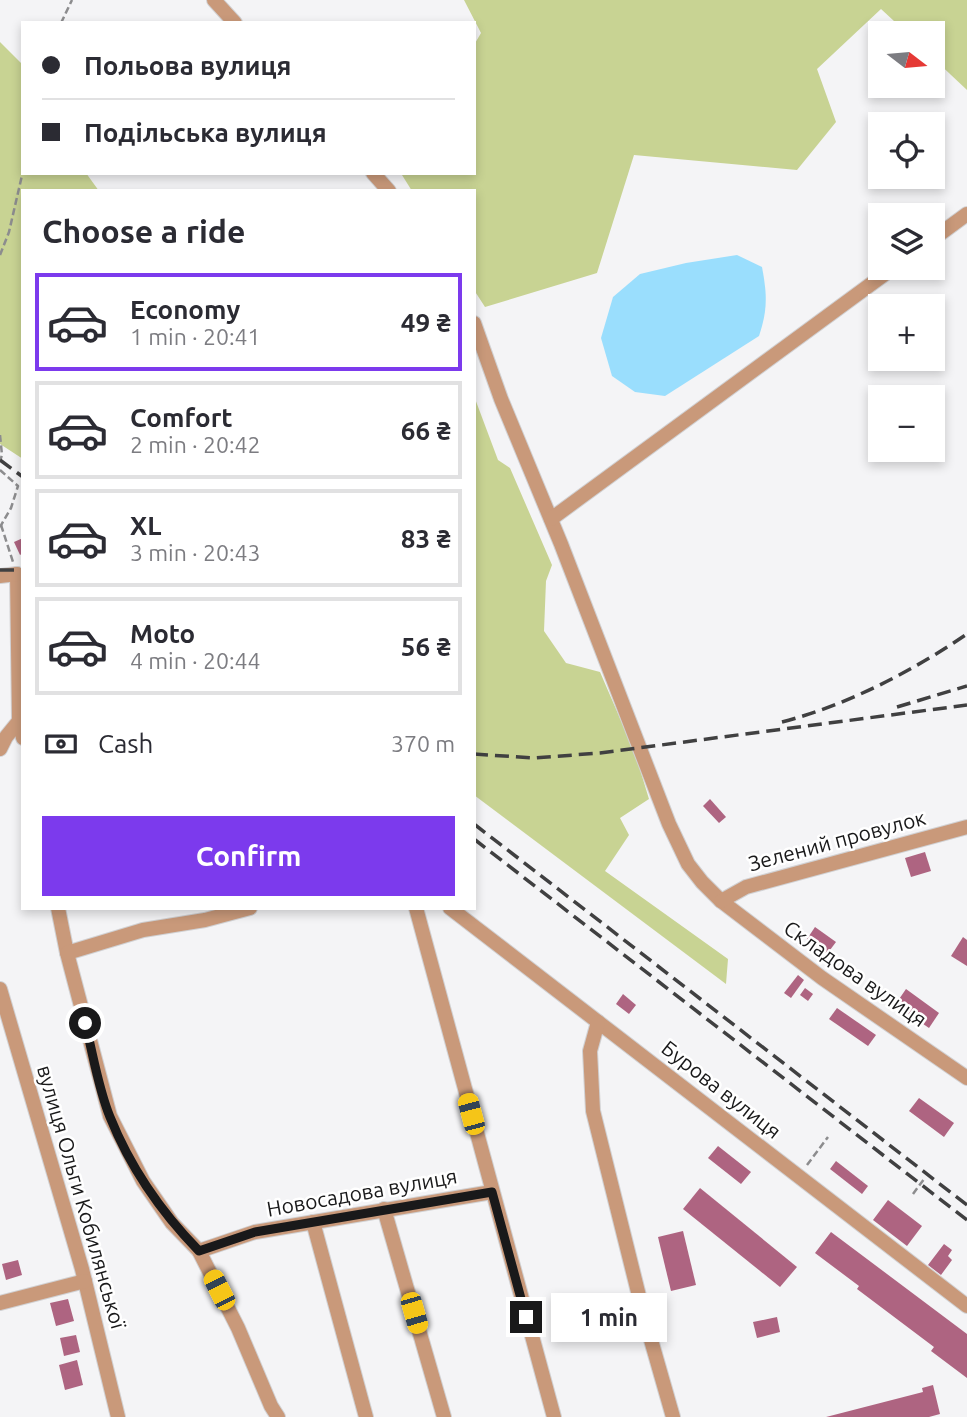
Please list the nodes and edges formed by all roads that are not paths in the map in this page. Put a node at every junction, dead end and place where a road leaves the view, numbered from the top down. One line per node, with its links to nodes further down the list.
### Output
1 (214, 0): 2 (street)
2 (233, 21)
3 (375, 175): 4 (street)
4 (387, 189)
5 (967, 214): 6 (street)
6 (945, 230)
7 (877, 280): 9 (street)
8 (476, 329): 9 (street, Складова вулиця)
9 (551, 519): 16 (street, Складова вулиця)
10 (0, 576): 11 (street)
11 (20, 576): 12 (street)
12 (19, 721): 13 (street); 14 (street)
13 (21, 730)
14 (0, 749)
15 (967, 827): 16 (street, Зелений провулок)
16 (721, 901): 24 (street, Складова вулиця)
17 (58, 910): 21 (street)
18 (242, 910): 21 (street)
19 (417, 910): 25 (street)
20 (453, 910): 23 (street, Бурова вулиця)
21 (67, 953): 28 (street)
22 (0, 989): 29 (street, вулиця Ольги Кобилянської)
23 (598, 1022): 31 (street, Бурова вулиця); 37 (street)
24 (967, 1078)
25 (492, 1192): 26 (street, Новосадова вулиця); 36 (street)
26 (384, 1209): 27 (street, Новосадова вулиця); 35 (street)
27 (313, 1222): 28 (street, Новосадова вулиця); 34 (street)
28 (199, 1251): 33 (street)
29 (85, 1281): 30 (street); 32 (street, вулиця Ольги Кобилянської)
30 (0, 1303)
31 (967, 1306)
32 (118, 1417)
33 (278, 1417)
34 (366, 1417)
35 (444, 1417)
36 (554, 1417)
37 (673, 1417)

